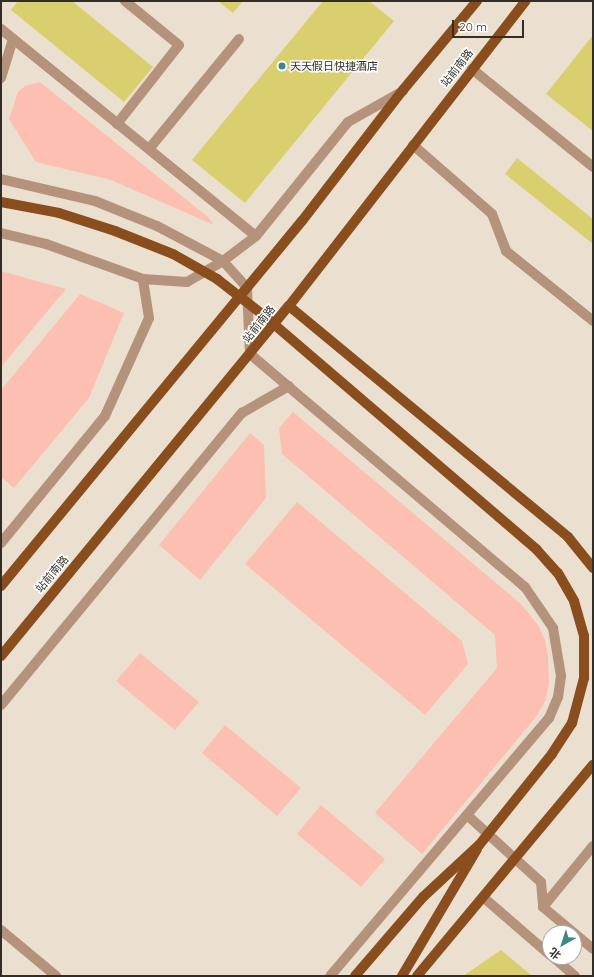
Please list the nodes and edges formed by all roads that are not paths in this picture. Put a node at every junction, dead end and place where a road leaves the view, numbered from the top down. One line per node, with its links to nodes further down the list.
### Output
1 (124, 1): 10 (street)
2 (477, 1): 9 (main road)
3 (526, 1): 7 (main road, 站前南路)
4 (1, 29): 5 (street)
5 (13, 39): 8 (street); 10 (street)
6 (239, 39): 12 (street)
7 (472, 69): 11 (main road, 站前南路); 13 (street)
8 (1, 78)
9 (403, 90): 17 (street); 20 (main road)
10 (117, 124): 12 (street)
11 (412, 145): 21 (main road, 站前南路); 22 (street)
12 (149, 150): 17 (street)
13 (593, 167)
14 (1, 179): 18 (street)
15 (1, 202): 32 (main road, bridge)
16 (1, 233): 19 (street)
17 (256, 236): 18 (street)
18 (223, 260): 19 (street); 20 (street)
19 (143, 279): 25 (street)
20 (247, 288): 23 (street); 27 (main road)
21 (289, 306): 23 (main road, 站前南路); 26 (main road)
22 (593, 321)
23 (250, 354): 24 (street); 28 (main road, 站前南路)
24 (289, 386): 29 (street); 31 (street)
25 (1, 543)
26 (593, 568)
27 (1, 586)
28 (1, 656)
29 (1, 705)
30 (593, 765): 34 (main road, bridge)
31 (467, 815): 35 (street); 41 (street)
32 (479, 845): 42 (main road, bridge); 43 (main road, bridge)
33 (593, 846): 35 (street)
34 (483, 897): 37 (street); 44 (main road, bridge)
35 (544, 907): 38 (street)
36 (1, 930): 40 (street)
37 (542, 948)
38 (593, 949)
39 (562, 965): 45 (street)
40 (56, 976)
41 (330, 976)
42 (355, 976)
43 (402, 976)
44 (417, 976)
45 (575, 976)

